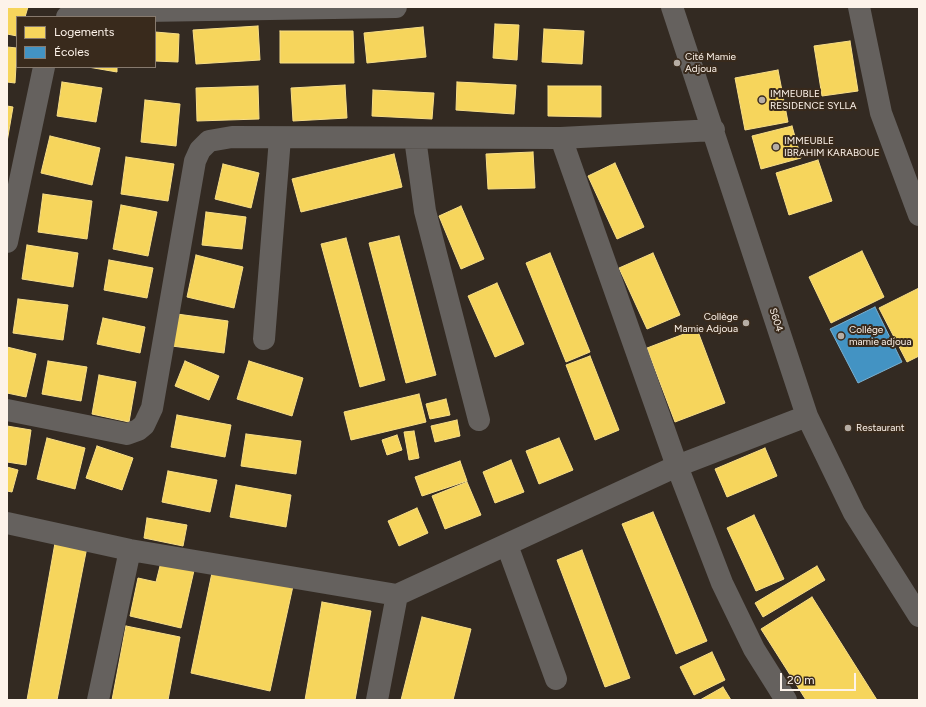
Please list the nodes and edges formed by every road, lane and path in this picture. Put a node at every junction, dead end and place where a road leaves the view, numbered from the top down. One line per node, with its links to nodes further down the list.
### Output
1 (396, 7): 4 (street)
2 (672, 7): 6 (street, S604)
3 (859, 7): 10 (street)
4 (70, 16)
5 (44, 68): 11 (street)
6 (714, 130): 9 (street); 14 (street, S604)
7 (280, 138): 8 (street); 12 (street); 13 (street)
8 (414, 138): 9 (street); 15 (street)
9 (561, 138): 16 (street)
10 (919, 215)
11 (7, 242)
12 (264, 339)
13 (7, 410)
14 (807, 416): 16 (street); 21 (street, S604)
15 (479, 420)
16 (677, 466): 18 (street); 25 (street)
17 (7, 523): 19 (street)
18 (507, 545): 20 (street); 22 (street)
19 (130, 550): 20 (street); 23 (street)
20 (397, 595): 24 (street)
21 (919, 616)
22 (556, 679)
23 (98, 700)
24 (376, 700)
25 (786, 700)

